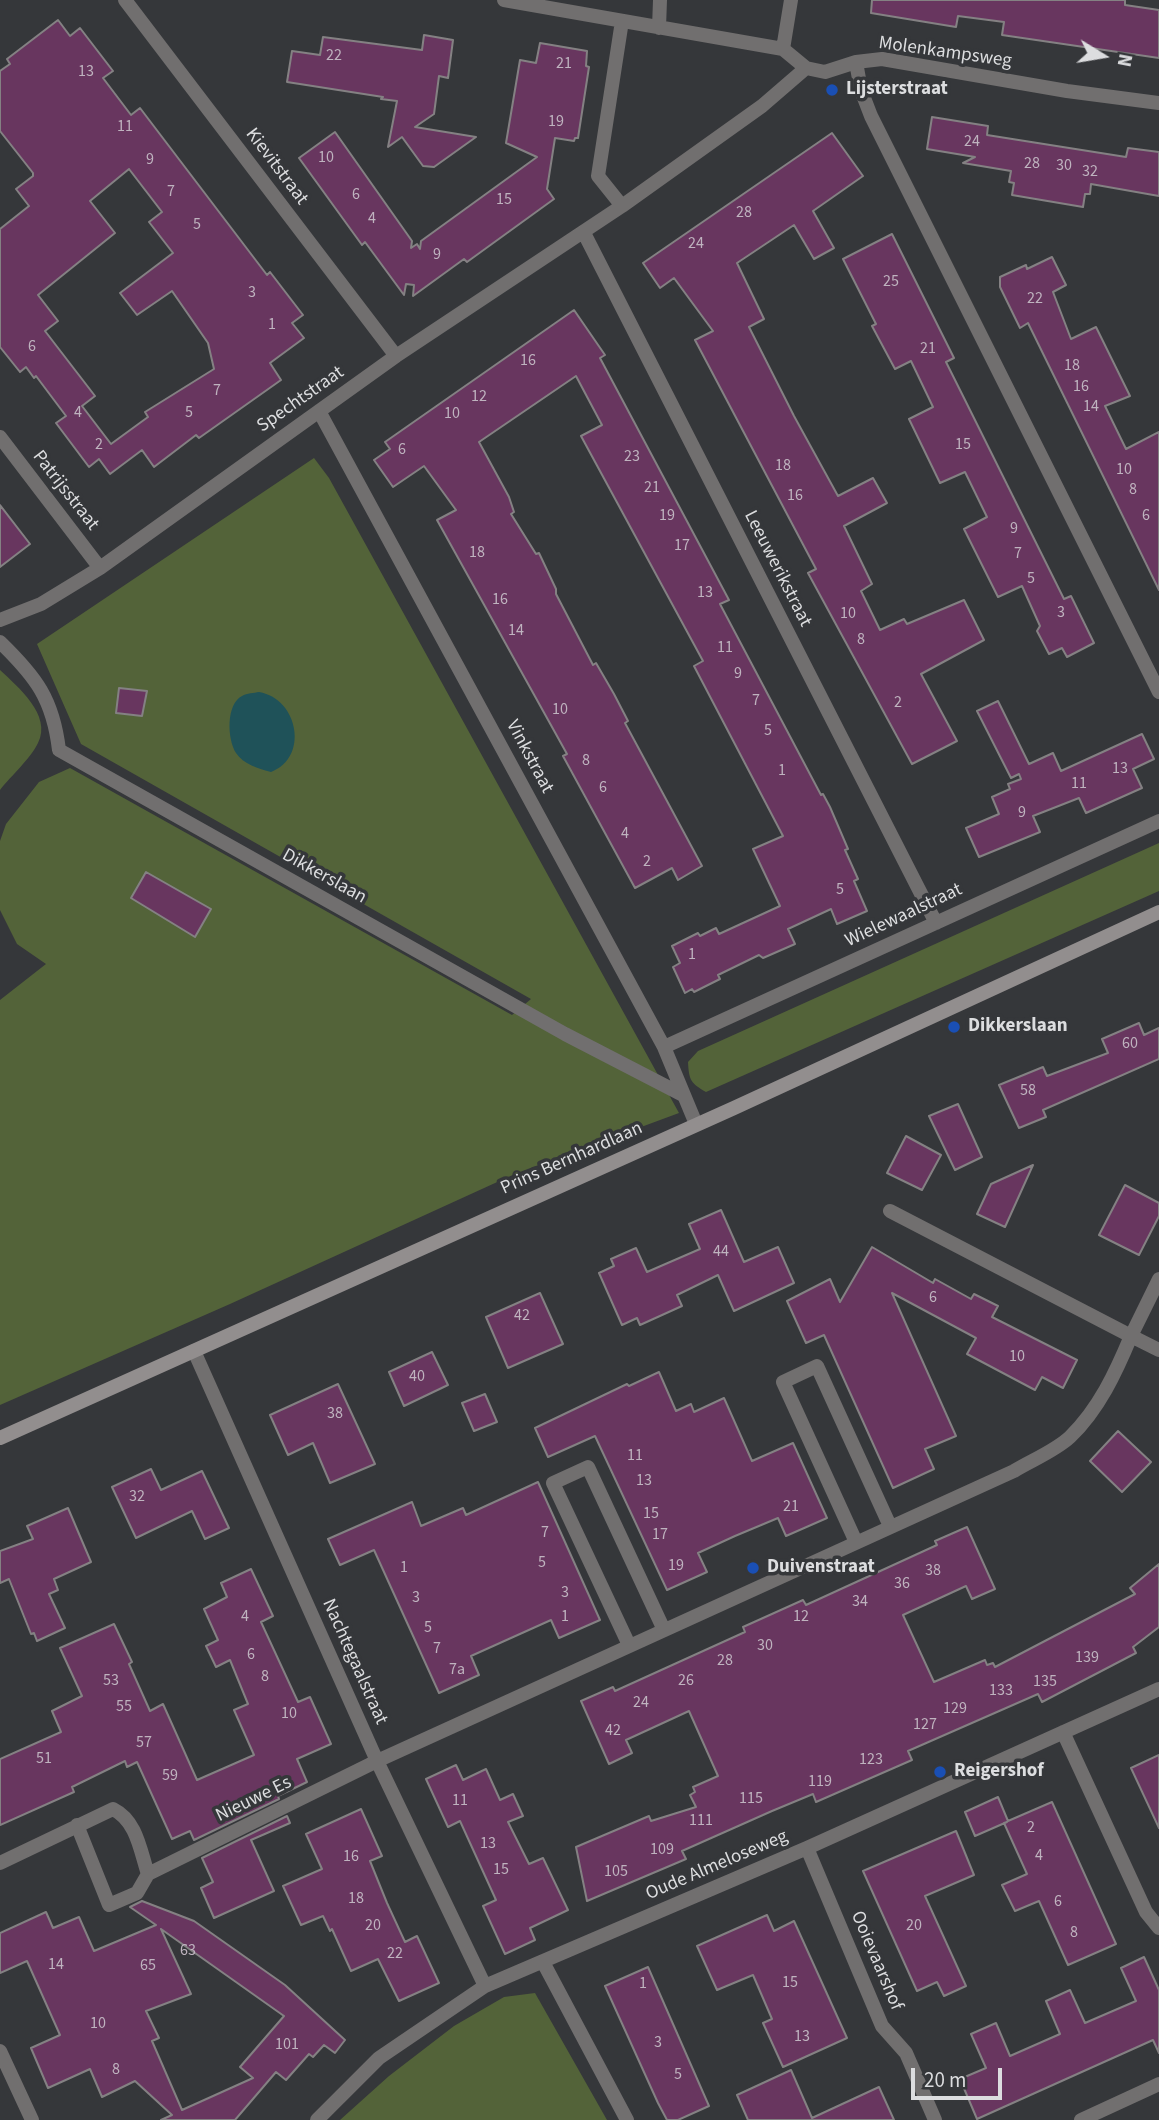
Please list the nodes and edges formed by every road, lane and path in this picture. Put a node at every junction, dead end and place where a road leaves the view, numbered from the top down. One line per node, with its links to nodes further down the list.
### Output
1 (125, 0): 13 (street, Kievitstraat)
2 (504, 0): 5 (street)
3 (660, 0): 6 (street)
4 (791, 0): 7 (street)
5 (622, 21): 6 (street); 11 (street)
6 (659, 28): 7 (street)
7 (783, 49): 9 (street)
8 (856, 62): 9 (street, Molenkampsweg); 10 (street, Molenkampsweg); 19 (street)
9 (806, 68): 11 (street, Spechtstraat)
10 (1159, 103)
11 (622, 206): 12 (street, Spechtstraat)
12 (584, 233): 13 (street, Spechtstraat); 22 (street, Leeuwerikstraat)
13 (396, 356): 14 (street, Spechtstraat)
14 (319, 411): 16 (street, Spechtstraat); 23 (street, Vinkstraat)
15 (0, 437): 16 (street, Patrijsstraat)
16 (100, 568): 17 (street, Spechtstraat)
17 (0, 620)
18 (0, 642): 24 (street, Dikkerslaan)
19 (1159, 692)
20 (1159, 821): 22 (street, Wielewaalstraat)
21 (1159, 912): 25 (street, Prins Bernhardlaan)
22 (936, 922): 23 (street, Wielewaalstraat)
23 (664, 1047): 24 (street, Vinkstraat)
24 (683, 1095): 25 (street, Vinkstraat)
25 (696, 1125): 30 (street, Prins Bernhardlaan)
26 (890, 1211): 28 (street)
27 (1159, 1279): 28 (street)
28 (1131, 1336): 29 (street); 32 (street)
29 (1159, 1350)
30 (194, 1351): 31 (street, Prins Bernhardlaan); 38 (street, Nachtegaalstraat)
31 (0, 1438)
32 (890, 1526): 33 (street); 33 (street)
33 (856, 1542): 34 (street)
34 (664, 1630): 35 (street); 35 (street)
35 (629, 1645): 38 (street)
36 (1159, 1689): 37 (street, Oude Almeloseweg)
37 (1063, 1732): 40 (street, Oude Almeloseweg); 43 (street)
38 (377, 1760): 42 (street, Nieuwe Es); 45 (street, Nachtegaalstraat)
39 (77, 1825): 41 (street); 42 (street); 42 (street, Nieuwe Es)
40 (807, 1848): 44 (street, Oude Almeloseweg); 51 (street, Ooievaarshof)
41 (0, 1863)
42 (148, 1874)
43 (1159, 1928)
44 (543, 1962): 45 (street, Oude Almeloseweg); 50 (street)
45 (485, 1986): 49 (street, Oude Almeloseweg)
46 (0, 2052): 48 (street)
47 (1159, 2084): 52 (street)
48 (32, 2120)
49 (317, 2120)
50 (627, 2120)
51 (935, 2120)
52 (1081, 2120)

